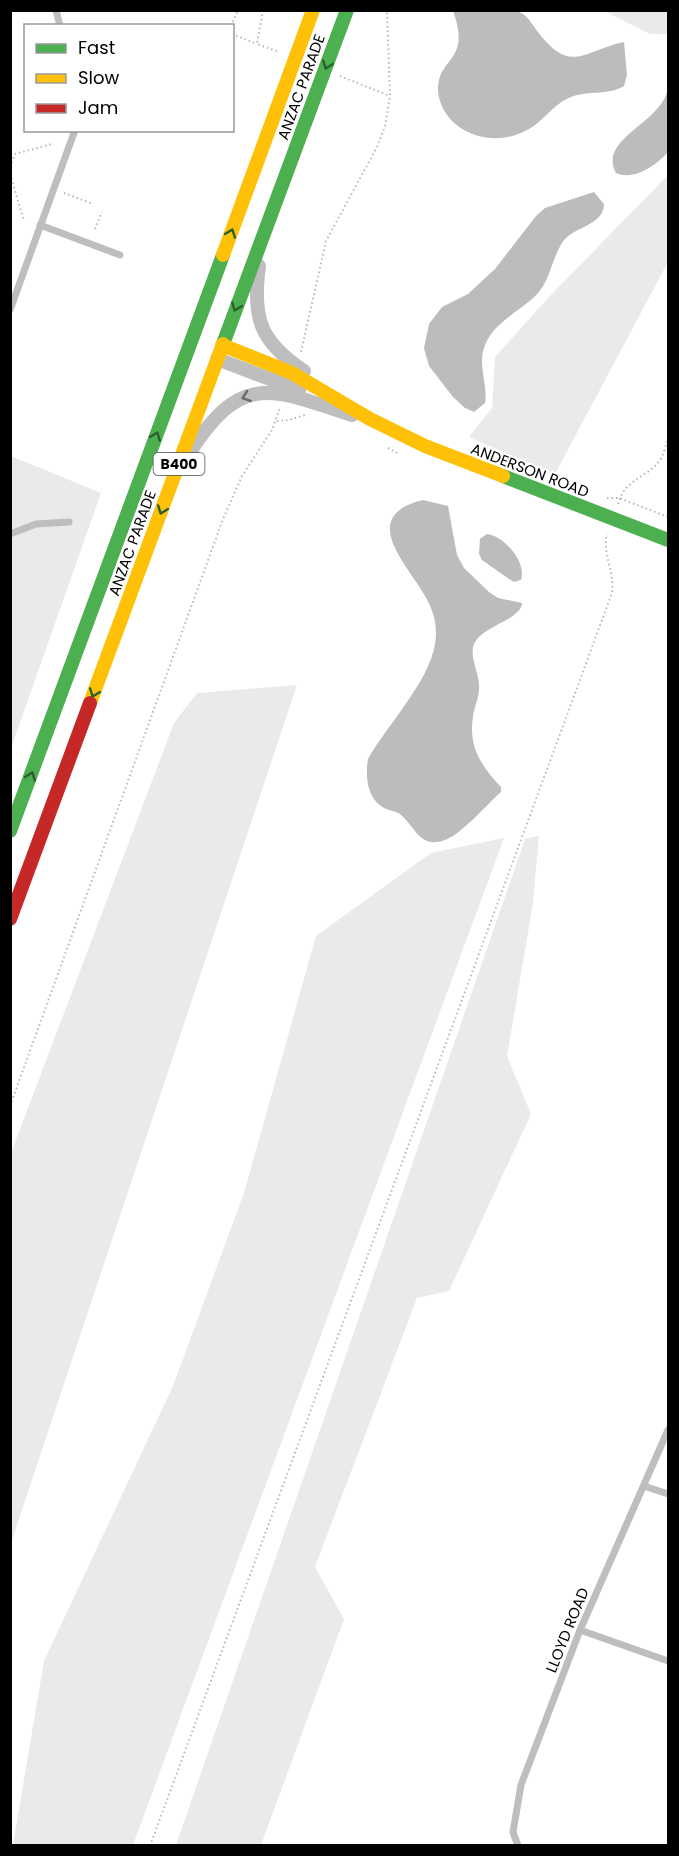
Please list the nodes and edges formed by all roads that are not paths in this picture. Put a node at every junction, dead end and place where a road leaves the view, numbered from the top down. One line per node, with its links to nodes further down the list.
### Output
1 (313, 10): 8 (main road, ANZAC PARADE / B400, one-way to 1)
2 (347, 10): 5 (main road, ANZAC PARADE / B400, one-way to 5)
3 (74, 132): 4 (lane)
4 (40, 225): 6 (lane); 7 (lane)
5 (263, 236): 8 (main road, ANZAC PARADE / B400, one-way to 8); 9 (street, ANDERSON ROAD)
6 (120, 255)
7 (10, 310)
8 (207, 348): 9 (street, ANDERSON ROAD); 10 (main road, ANZAC PARADE / B400); 14 (main road, ANZAC PARADE / B400, one-way to 8)
9 (376, 422): 10 (street, ANDERSON ROAD, one-way to 10); 13 (main road, ANDERSON ROAD)
10 (175, 475): 15 (main road, ANZAC PARADE / B400, one-way to 15)
11 (69, 522): 12 (lane)
12 (10, 534)
13 (669, 540)
14 (10, 831)
15 (10, 918)
16 (669, 1430): 17 (lane, LLOYD ROAD)
17 (644, 1486): 18 (lane); 19 (lane, LLOYD ROAD)
18 (669, 1494)
19 (580, 1630): 20 (lane); 21 (lane, LLOYD ROAD)
20 (669, 1661)
21 (518, 1845)

